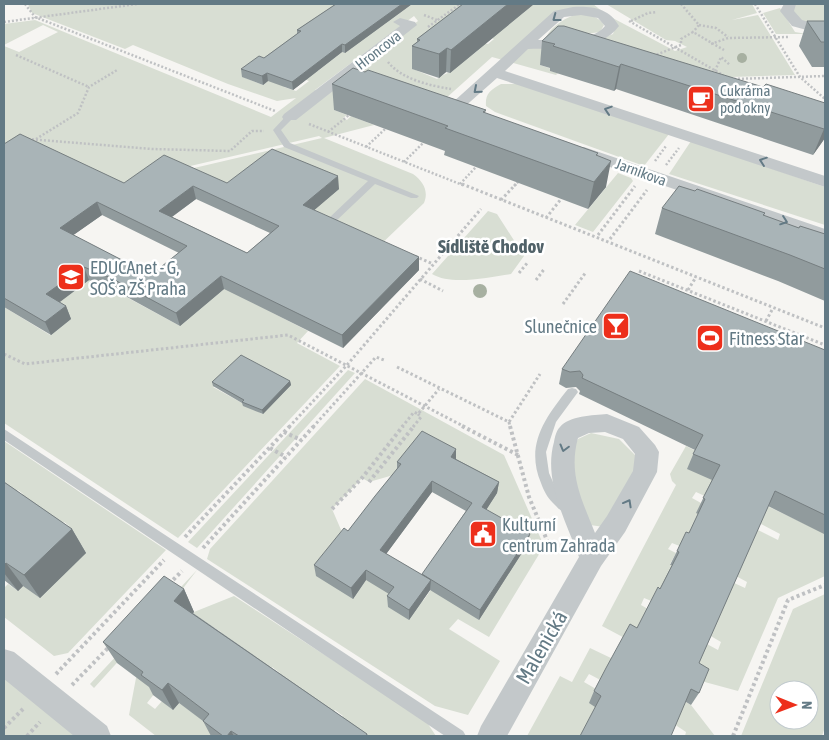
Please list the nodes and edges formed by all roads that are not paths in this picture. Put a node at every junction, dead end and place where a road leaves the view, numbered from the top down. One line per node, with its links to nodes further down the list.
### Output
1 (790, 4): 3 (street)
2 (400, 22): 5 (street, Hroncova)
3 (825, 31)
4 (528, 45): 4 (street, one-way to 4); 6 (street)
5 (353, 70): 7 (street); 11 (street, Hroncova)
6 (496, 74): 9 (street, one-way to 9); 14 (street, one-way to 6)
7 (369, 76)
8 (440, 100): 9 (street)
9 (457, 106): 10 (street)
10 (476, 113)
11 (290, 117): 13 (lane)
12 (568, 146): 17 (street, Jarníkova, one-way to 17)
13 (374, 180): 15 (lane); 16 (lane)
14 (825, 182)
15 (414, 196)
16 (332, 220)
17 (825, 235)
18 (572, 392): 20 (lane)
19 (4, 434): 24 (lane)
20 (575, 516): 21 (street, Malenická); 21 (street, Malenická, one-way to 20)
21 (592, 558): 25 (street, Malenická)
22 (4, 662): 23 (street)
23 (97, 736)
24 (458, 736)
25 (490, 736)

